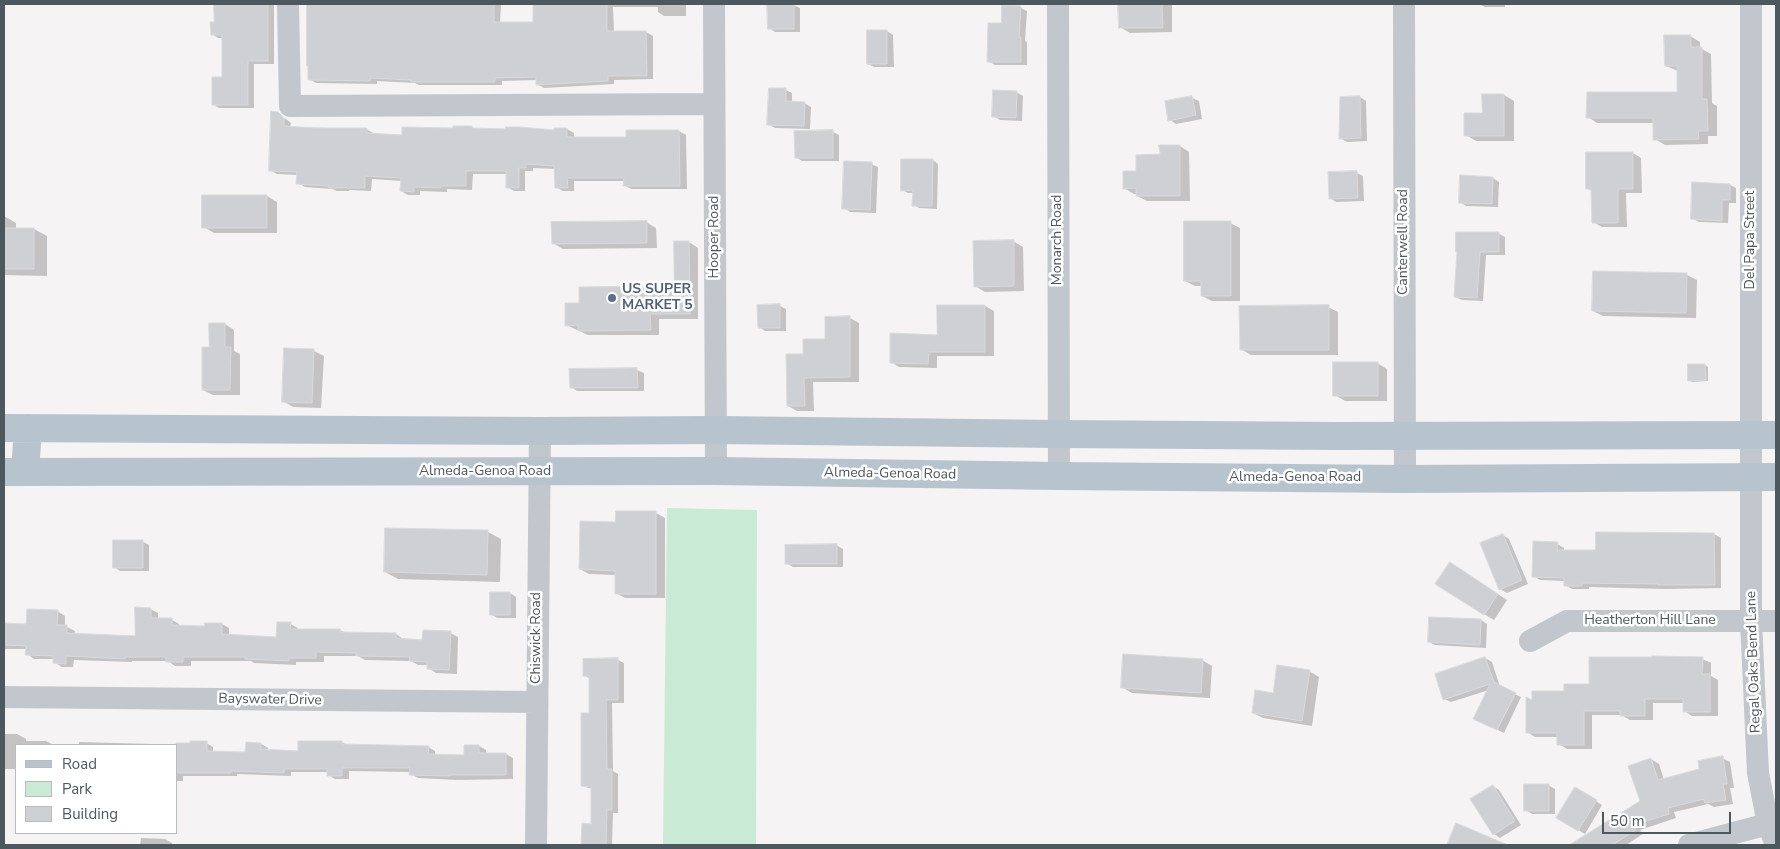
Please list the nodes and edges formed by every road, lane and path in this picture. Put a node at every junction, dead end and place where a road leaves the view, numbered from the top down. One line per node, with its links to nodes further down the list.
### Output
1 (288, 4): 6 (street)
2 (714, 4): 6 (street, Hooper Road)
3 (1058, 4): 10 (street, Monarch Road)
4 (1404, 4): 12 (street, Canterwell Road)
5 (1751, 4): 11 (street, Del Papa Street)
6 (714, 104): 8 (street, Hooper Road)
7 (16, 428): 9 (main road); 14 (main road)
8 (716, 430): 9 (main road); 10 (main road); 13 (street, Hooper Road)
9 (540, 431): 15 (street, Chiswick Road)
10 (1059, 434): 12 (main road); 16 (street, Monarch Road)
11 (1764, 435): 12 (main road); 17 (street, Del Papa Street)
12 (1405, 436): 18 (street, Canterwell Road)
13 (716, 471): 15 (main road, Almeda-Genoa Road); 16 (main road, Almeda-Genoa Road)
14 (14, 472): 15 (main road, Almeda-Genoa Road)
15 (539, 472): 23 (street, Chiswick Road)
16 (1059, 476): 18 (main road, Almeda-Genoa Road)
17 (1764, 477): 18 (main road, Almeda-Genoa Road); 19 (street, Regal Oaks Bend Lane)
18 (1405, 479)
19 (1751, 621): 20 (street, Heatherton Hill Lane); 21 (street, Heatherton Hill Lane); 24 (street, Regal Oaks Bend Lane)
20 (1776, 621)
21 (1530, 641)
22 (4, 697): 23 (street, Bayswater Drive)
23 (537, 702): 25 (street, Chiswick Road)
24 (1768, 824): 26 (street); 27 (street, Regal Oaks Bend Lane)
25 (536, 845)
26 (1689, 845)
27 (1776, 845)

